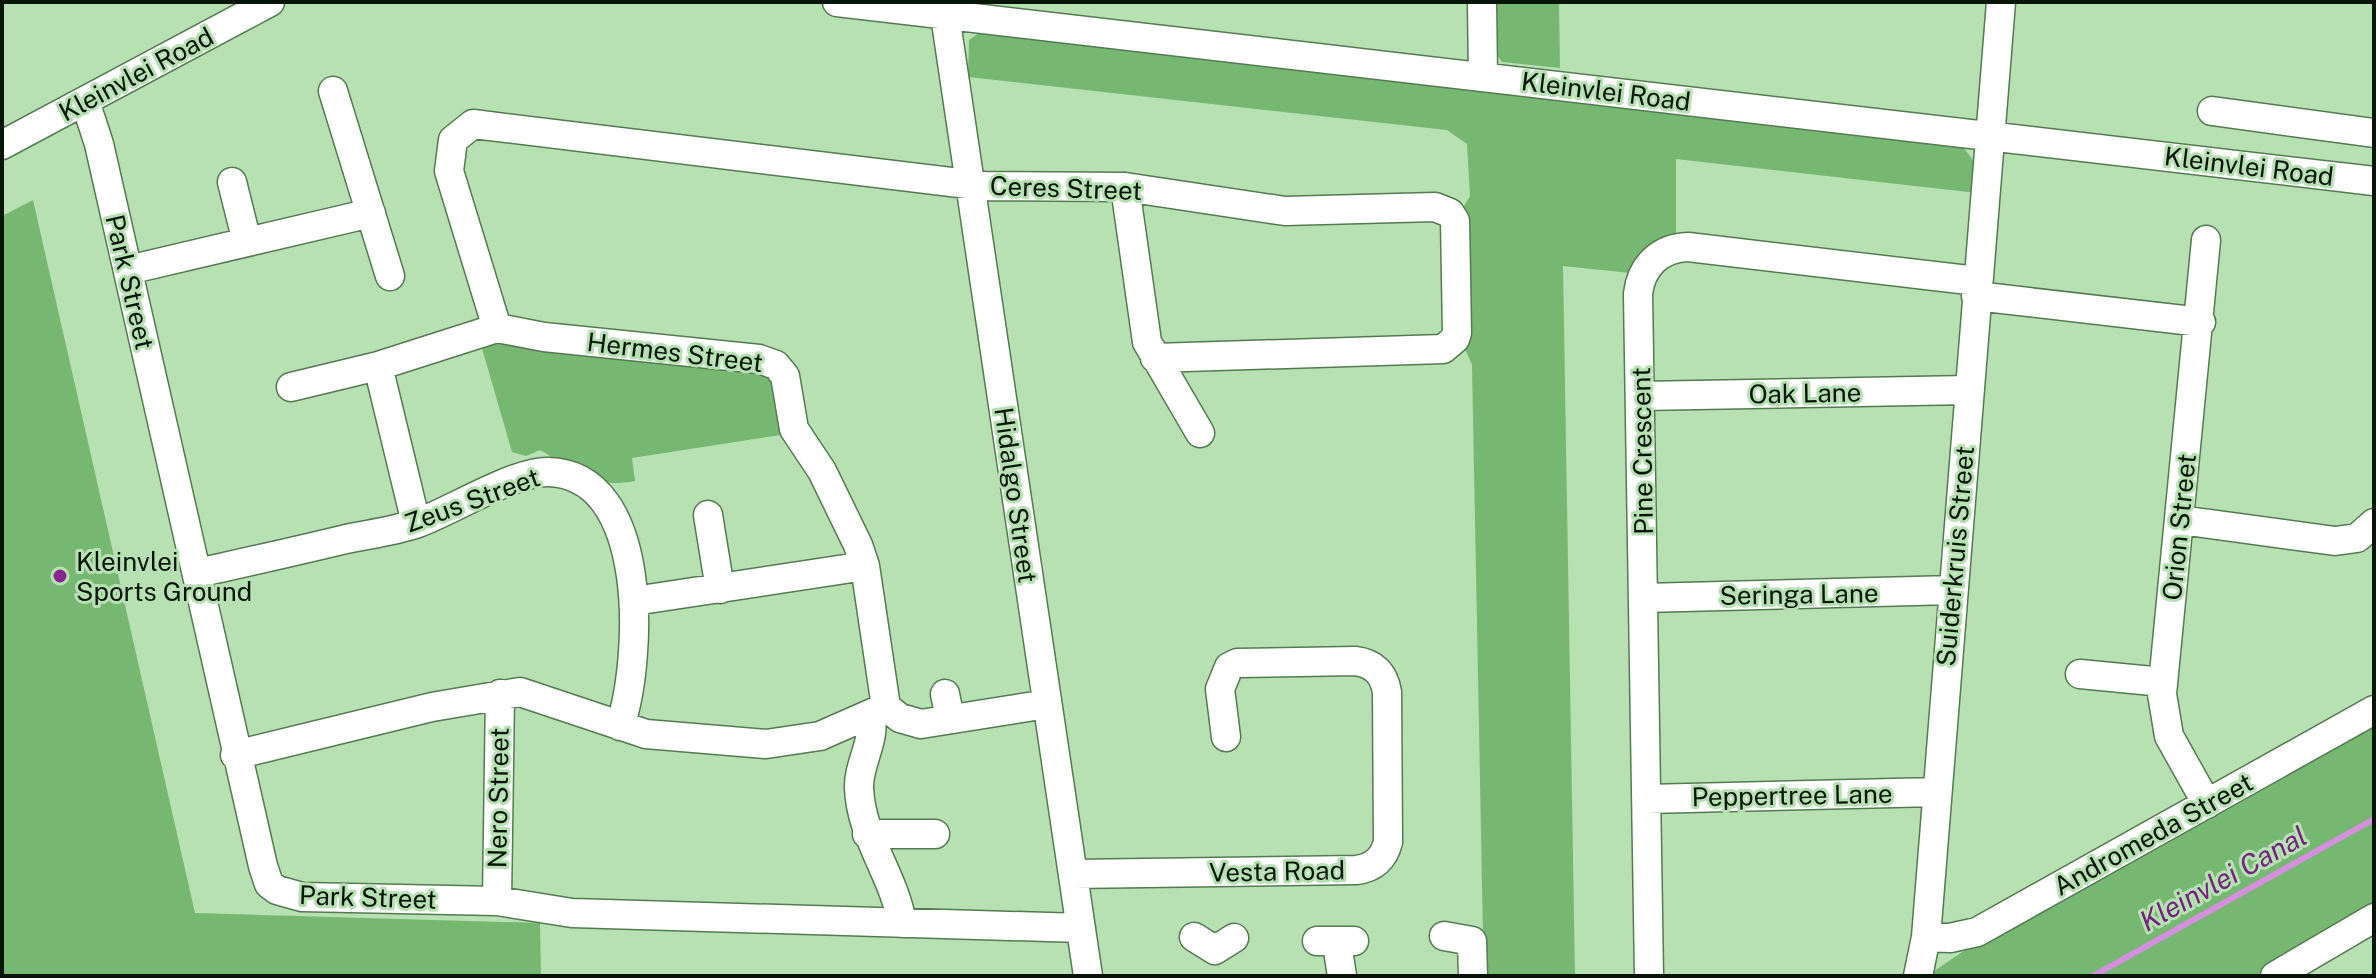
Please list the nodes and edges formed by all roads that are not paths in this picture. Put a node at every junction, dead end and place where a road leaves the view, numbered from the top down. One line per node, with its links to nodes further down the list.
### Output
1 (270, 2): 8 (street, Kleinvlei Road)
2 (837, 2): 5 (street, Kleinvlei Road)
3 (1482, 2): 6 (street)
4 (2001, 2): 11 (street, Suiderkruis Street)
5 (944, 8): 6 (street, Kleinvlei Road); 15 (street, Hidalgo Street)
6 (1483, 77): 11 (street, Kleinvlei Road)
7 (333, 91): 17 (street)
8 (85, 101): 12 (street, Kleinvlei Road); 20 (street, Park Street)
9 (2212, 111): 10 (street)
10 (2374, 133)
11 (1989, 135): 13 (street, Kleinvlei Road); 22 (street, Suiderkruis Street)
12 (2, 145)
13 (2374, 181)
14 (232, 182): 19 (street)
15 (970, 182): 16 (street, Ceres Street); 24 (street, Ceres Street); 44 (street, Hidalgo Street)
16 (1125, 187): 25 (street); 25 (street, Ceres Street)
17 (371, 213): 19 (street); 21 (street)
18 (2206, 240): 23 (street, Orion Street)
19 (247, 242): 20 (street)
20 (128, 270): 36 (street, Park Street)
21 (390, 276)
22 (1977, 288): 23 (street); 28 (street, Suiderkruis Street); 29 (street, Pine Crescent)
23 (2201, 322): 32 (street, Orion Street)
24 (497, 328): 26 (street); 35 (street, Hermes Street)
25 (1155, 358): 30 (street)
26 (378, 366): 27 (street); 33 (street)
27 (291, 387)
28 (1968, 390): 29 (street, Oak Lane); 38 (street, Suiderkruis Street)
29 (1641, 396): 39 (street, Pine Crescent)
30 (1200, 433)
31 (708, 515): 37 (street)
32 (2180, 520): 34 (street); 42 (street, Orion Street)
33 (416, 523): 36 (street, Zeus Street); 40 (street, Zeus Street)
34 (2374, 523)
35 (865, 566): 37 (street); 46 (street, Hermes Street)
36 (198, 573): 49 (street, Park Street)
37 (720, 589): 40 (street)
38 (1953, 590): 39 (street, Seringa Lane); 50 (street, Suiderkruis Street)
39 (1644, 598): 51 (street, Pine Crescent)
40 (634, 601): 47 (street, Zeus Street)
41 (2080, 674): 42 (street)
42 (2163, 682): 52 (street, Orion Street)
43 (500, 694): 47 (street); 49 (street); 56 (street, Nero Street)
44 (1047, 704): 46 (street); 55 (street, Hidalgo Street)
45 (2374, 710): 52 (street, Andromeda Street)
46 (878, 711): 47 (street); 53 (street, Hermes Street)
47 (620, 726)
48 (1226, 737): 55 (street, Vesta Road)
49 (235, 755): 56 (street, Park Street)
50 (1936, 792): 51 (street, Peppertree Lane); 61 (street, Suiderkruis Street)
51 (1647, 799): 66 (street, Pine Crescent)
52 (2207, 804): 61 (street, Andromeda Street)
53 (867, 834): 54 (street); 58 (street, Hermes Street)
54 (935, 834)
55 (1073, 874): 59 (street, Hidalgo Street)
56 (497, 901): 58 (street, Park Street)
57 (2374, 918): 68 (street)
58 (902, 923): 59 (street, Park Street)
59 (1081, 928): 63 (street, Hidalgo Street)
60 (1444, 936): 65 (street)
61 (1926, 937): 67 (street, Suiderkruis Street)
62 (1336, 942): 64 (street)
63 (1088, 976)
64 (1342, 976)
65 (1473, 976)
66 (1649, 976)
67 (1918, 976)
68 (2275, 976)

